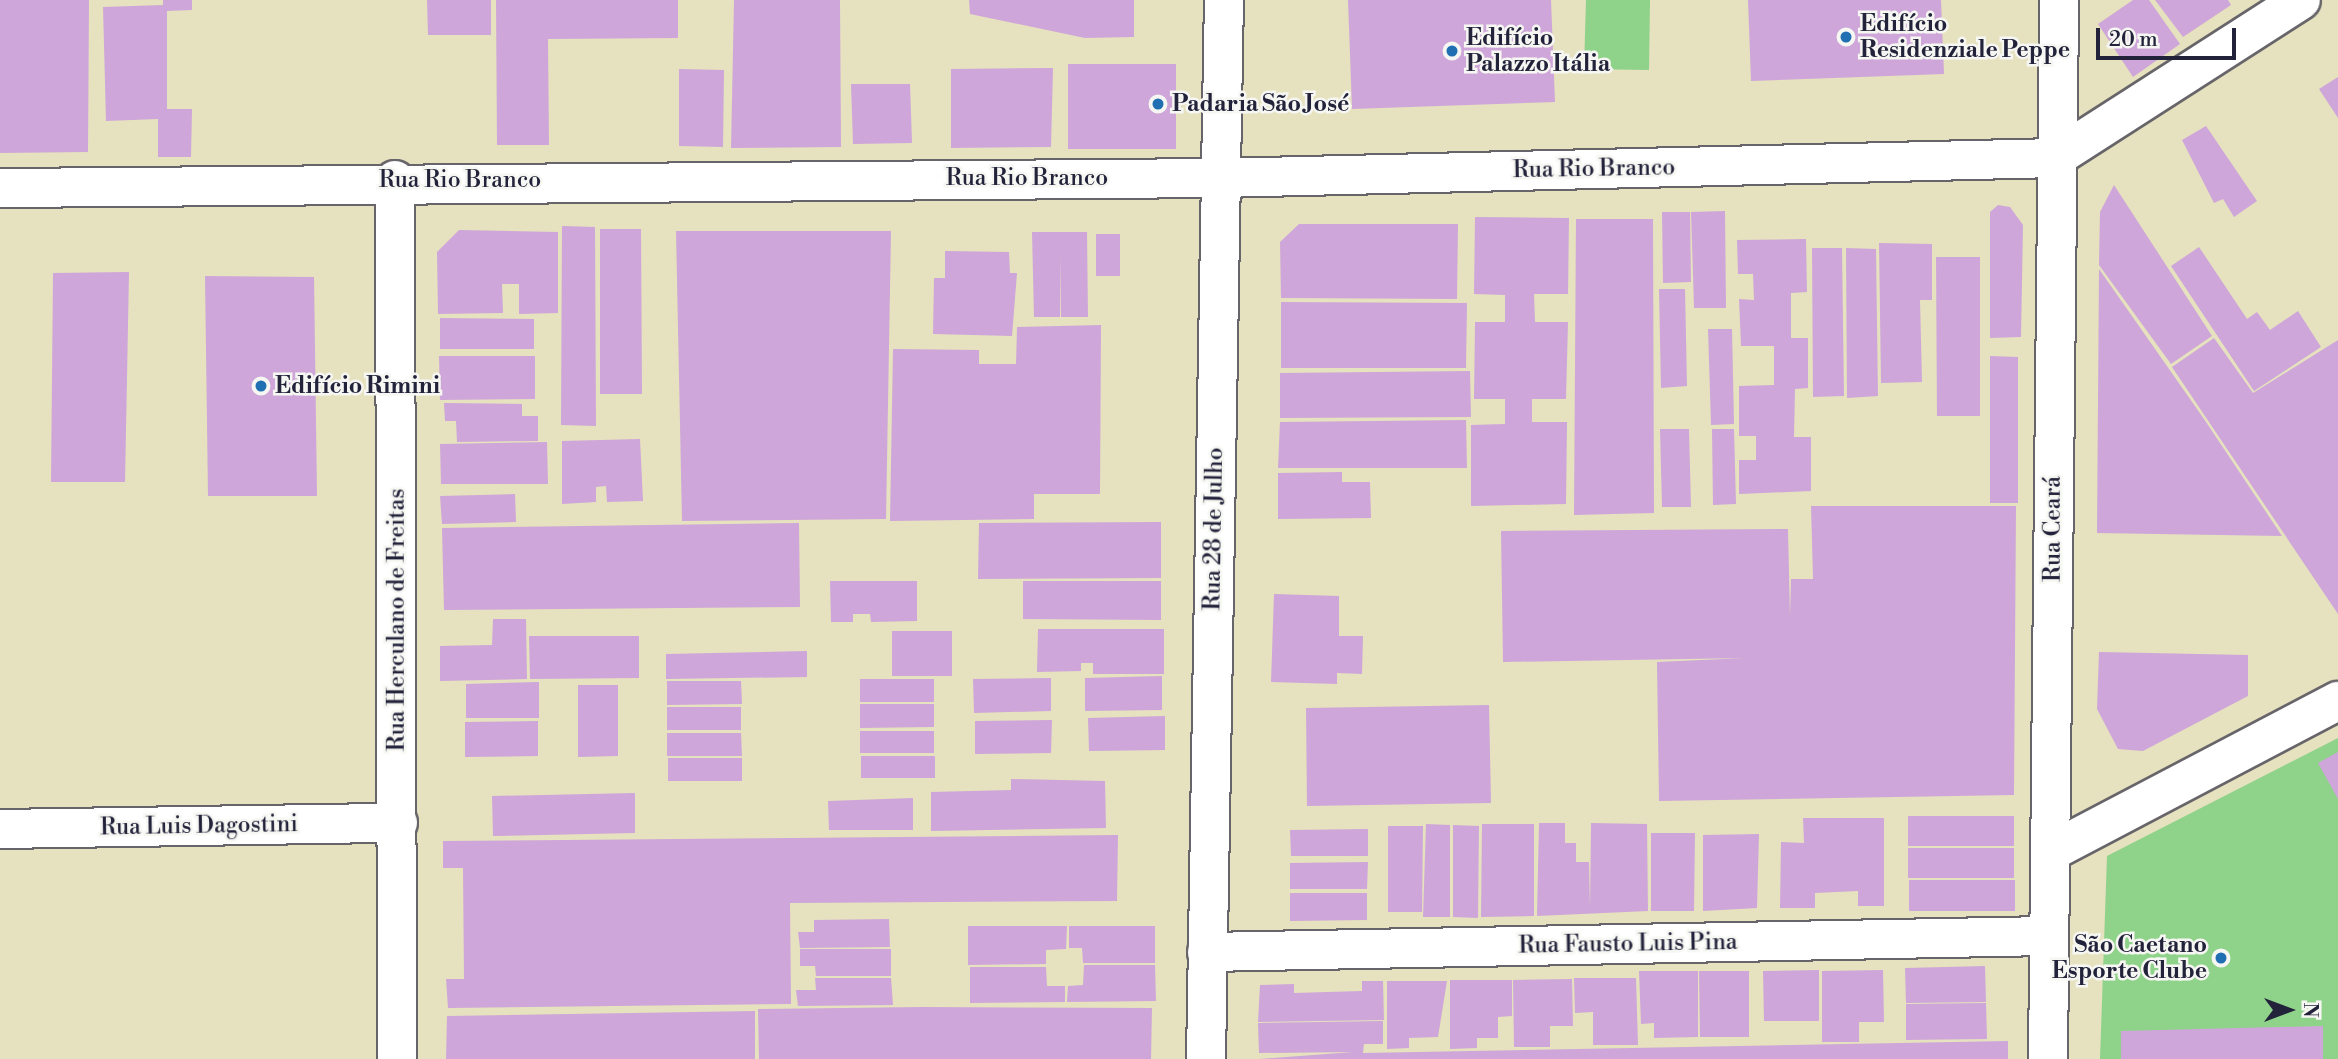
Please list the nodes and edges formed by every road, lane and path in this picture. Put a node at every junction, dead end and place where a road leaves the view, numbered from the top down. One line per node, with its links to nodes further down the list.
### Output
1 (1224, 0): 5 (street, Rua 28 de Julho)
2 (2059, 0): 4 (street, Rua Ceará)
3 (2301, 0): 4 (street)
4 (2055, 158): 5 (street, Rua Rio Branco); 11 (street, Rua Ceará)
5 (1220, 178): 6 (street, Rua Rio Branco); 13 (street, Rua 28 de Julho)
6 (395, 180): 7 (street, Rua Rio Branco); 9 (street, Rua Herculano de Freitas)
7 (0, 188)
8 (2338, 701): 11 (street)
9 (398, 823): 10 (street, Rua Luis Dagostini); 14 (street, Rua Herculano de Freitas)
10 (0, 829)
11 (2052, 850): 12 (street, Rua Ceará)
12 (2049, 936): 13 (street, Rua Fausto Luis Pina); 16 (street, Rua Ceará)
13 (1207, 952): 15 (street, Rua 28 de Julho)
14 (397, 1059)
15 (1206, 1059)
16 (2048, 1059)

